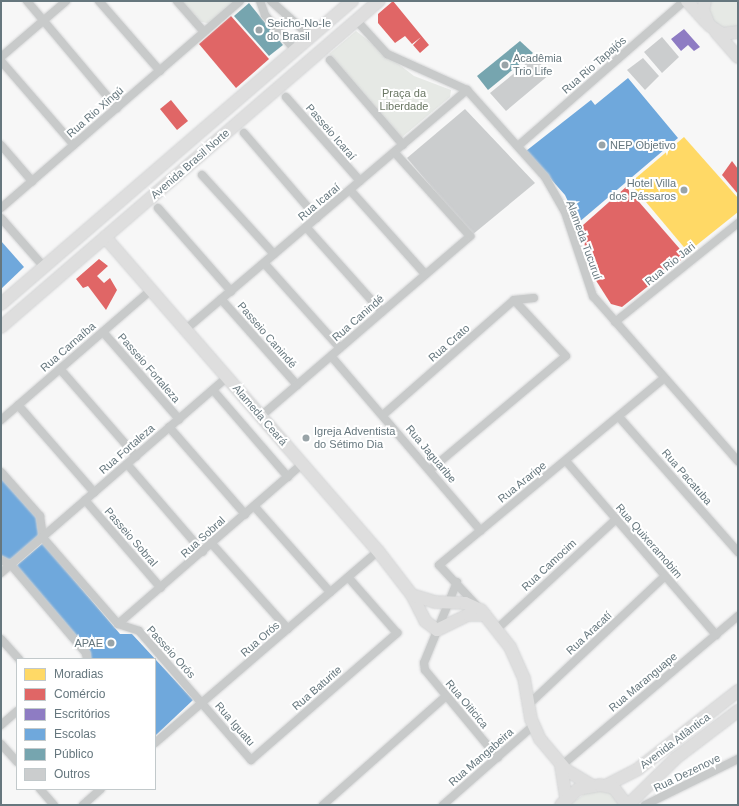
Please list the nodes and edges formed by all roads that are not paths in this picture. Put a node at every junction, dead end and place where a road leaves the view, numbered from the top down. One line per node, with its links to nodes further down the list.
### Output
1 (27, 1): 12 (street)
2 (66, 1): 12 (street)
3 (99, 1): 23 (street)
4 (177, 1): 15 (street)
5 (240, 1): 15 (street, Rua Rio Xingú)
6 (260, 1): 18 (street)
7 (272, 1): 17 (street)
8 (352, 1): 17 (main road, Avenida Brasil Norte)
9 (379, 1): 13 (main road, Avenida Brasil Norte)
10 (685, 1): 14 (main road); 31 (street, Rua Rio Tapajós)
11 (706, 1): 14 (main road)
12 (44, 20): 19 (street); 26 (street)
13 (356, 20): 24 (street, Alameda Tucuruí); 43 (main road, Avenida Brasil Norte)
14 (712, 28): 16 (main road); 20 (main road)
15 (204, 32): 23 (street, Rua Rio Xingú)
16 (738, 32)
17 (311, 36): 18 (main road, Avenida Brasil Norte)
18 (295, 50): 46 (main road, Avenida Brasil Norte)
19 (1, 57)
20 (738, 57)
21 (1, 60): 29 (street)
22 (330, 60): 30 (street)
23 (160, 71): 26 (street, Rua Rio Xingú)
24 (467, 90): 30 (street, Rua Icaraí); 31 (street, Alameda Tucuruí)
25 (286, 97): 35 (street, Passeio Icaraí)
26 (117, 108): 29 (street, Rua Rio Xingú)
27 (244, 134): 40 (street)
28 (1, 145): 34 (street)
29 (74, 145): 34 (street, Rua Rio Xingú)
30 (402, 145): 32 (street, Rua Icaraí)
31 (518, 146): 55 (street, Alameda Tucuruí)
32 (394, 152): 35 (street, Rua Icaraí); 47 (street, Rua Canindé)
33 (202, 175): 44 (street)
34 (32, 181): 37 (street, Rua Rio Xingú)
35 (360, 181): 36 (street, Rua Icaraí)
36 (350, 190): 40 (street, Rua Icaraí); 47 (street)
37 (1, 208)
38 (158, 208): 49 (street)
39 (1, 218): 46 (street)
40 (317, 218): 42 (street, Rua Icaraí)
41 (738, 222): 55 (street, Rua Rio Jari)
42 (306, 227): 44 (street, Rua Icaraí); 54 (street)
43 (105, 237): 48 (main road, Alameda Ceará); 56 (main road, Avenida Brasil Norte)
44 (274, 254): 45 (street, Rua Icaraí)
45 (264, 263): 49 (street, Rua Icaraí); 59 (street)
46 (44, 267): 53 (main road, Avenida Brasil Norte)
47 (425, 274): 54 (street, Rua Canindé)
48 (150, 290): 57 (main road, Alameda Ceará); 58 (street, Rua Carnaíba)
49 (231, 291): 51 (street, Rua Icaraí)
50 (534, 298): 52 (street)
51 (221, 299): 57 (street, Rua Icaraí); 64 (street, Passeio Canindé)
52 (514, 300): 67 (street, Rua Crato); 78 (street)
53 (1, 304)
54 (382, 312): 59 (street, Rua Canindé)
55 (615, 322): 63 (street, Alameda Tucuruí)
56 (1, 327)
57 (186, 329): 62 (main road, Alameda Ceará)
58 (103, 332): 61 (street, Rua Carnaíba); 70 (street, Passeio Fortaleza)
59 (340, 348): 60 (street, Rua Canindé)
60 (331, 356): 64 (street, Rua Canindé); 67 (street, Rua Jaguaribe)
61 (60, 368): 66 (street, Rua Carnaíba); 73 (street)
62 (227, 377): 65 (street, Rua Fortaleza); 68 (main road, Alameda Ceará)
63 (664, 378): 69 (street, Rua Araripe); 75 (street, Alameda Tucuruí)
64 (297, 385): 68 (street, Rua Canindé)
65 (213, 390): 70 (street, Rua Fortaleza); 80 (street)
66 (18, 405): 71 (street, Rua Carnaíba); 81 (street)
67 (383, 415): 78 (street, Rua Jaguaribe)
68 (261, 416): 77 (main road, Alameda Ceará)
69 (619, 417): 74 (street, Rua Araripe); 91 (street, Rua Pacatuba)
70 (179, 419): 72 (street, Rua Fortaleza)
71 (1, 420)
72 (169, 427): 73 (street, Rua Fortaleza); 84 (street)
73 (136, 456): 76 (street, Rua Fortaleza)
74 (566, 461): 85 (street, Rua Quixeramobim); 86 (street, Rua Araripe)
75 (738, 461)
76 (127, 464): 81 (street, Rua Fortaleza); 90 (street)
77 (302, 464): 80 (street, Rua Sobral); 89 (main road, Alameda Ceará)
78 (430, 470): 86 (street, Rua Jaguaribe)
79 (1, 472): 87 (street)
80 (288, 477): 83 (street, Rua Sobral)
81 (94, 492): 82 (street, Rua Fortaleza)
82 (85, 500): 87 (street, Rua Fortaleza); 98 (street, Passeio Sobral)
83 (254, 506): 84 (street, Rua Sobral); 99 (street)
84 (245, 514): 88 (street, Rua Sobral)
85 (616, 518): 95 (street, Rua Quixeramobim); 107 (street, Rua Camocim)
86 (481, 530): 97 (street, Rua Araripe)
87 (43, 538): 93 (street, Rua Fortaleza); 106 (street)
88 (212, 544): 90 (street, Rua Sobral); 108 (street)
89 (378, 551): 96 (street, Rua Orós); 100 (main road, Alameda Ceará)
90 (204, 552): 98 (street, Rua Sobral)
91 (738, 552)
92 (1, 560): 93 (street)
93 (11, 565): 94 (street, Rua Fortaleza); 112 (street)
94 (1, 573)
95 (665, 576): 110 (street, Rua Quixeramobim); 117 (street, Rua Aracatí)
96 (348, 577): 99 (street, Rua Orós); 126 (street, Rua Baturite)
97 (457, 582): 101 (street); 103 (street)
98 (161, 588): 106 (street, Rua Sobral)
99 (330, 592): 108 (street, Rua Orós)
100 (412, 595): 102 (main road); 105 (main road, Alameda Ceará)
101 (449, 601): 102 (main road); 103 (main road); 109 (street)
102 (435, 602): 105 (main road)
103 (483, 612): 107 (main road); 109 (main road)
104 (738, 616): 110 (street, Rua Maranguape)
105 (424, 621): 109 (main road)
106 (118, 624): 116 (street, Passeio Orós)
107 (498, 628): 117 (main road)
108 (288, 629): 116 (street, Rua Orós)
109 (438, 630): 115 (street, Rua Oiticica)
110 (716, 635): 128 (street, Rua Maranguape)
111 (1, 639): 113 (street)
112 (87, 656)
113 (18, 658)
114 (738, 691): 129 (main road, Avenida Atlântica)
115 (446, 696): 124 (street, Rua Oiticica); 136 (street)
116 (202, 704): 122 (street, Rua Orós); 126 (street, Rua Iguatu)
117 (528, 705): 121 (main road)
118 (738, 711): 138 (main road, Avenida Atlântica)
119 (16, 712): 120 (street)
120 (1, 724)
121 (533, 726): 124 (street, Rua Mangabeira); 128 (main road)
122 (156, 742)
123 (1, 744): 127 (street)
124 (498, 758): 137 (street, Rua Mangabeira)
125 (738, 759): 139 (street, Rua Dezenove)
126 (251, 760)
127 (16, 761)
128 (561, 766): 130 (main road); 133 (main road)
129 (607, 785): 130 (main road, Avenida Atlântica); 138 (main road, Avenida Atlântica)
130 (591, 786): 133 (main road, Avenida Atlântica)
131 (41, 790): 134 (street)
132 (100, 790): 135 (street)
133 (563, 802)
134 (54, 805)
135 (83, 805)
136 (323, 805)
137 (443, 805)
138 (627, 805)
139 (645, 805)

